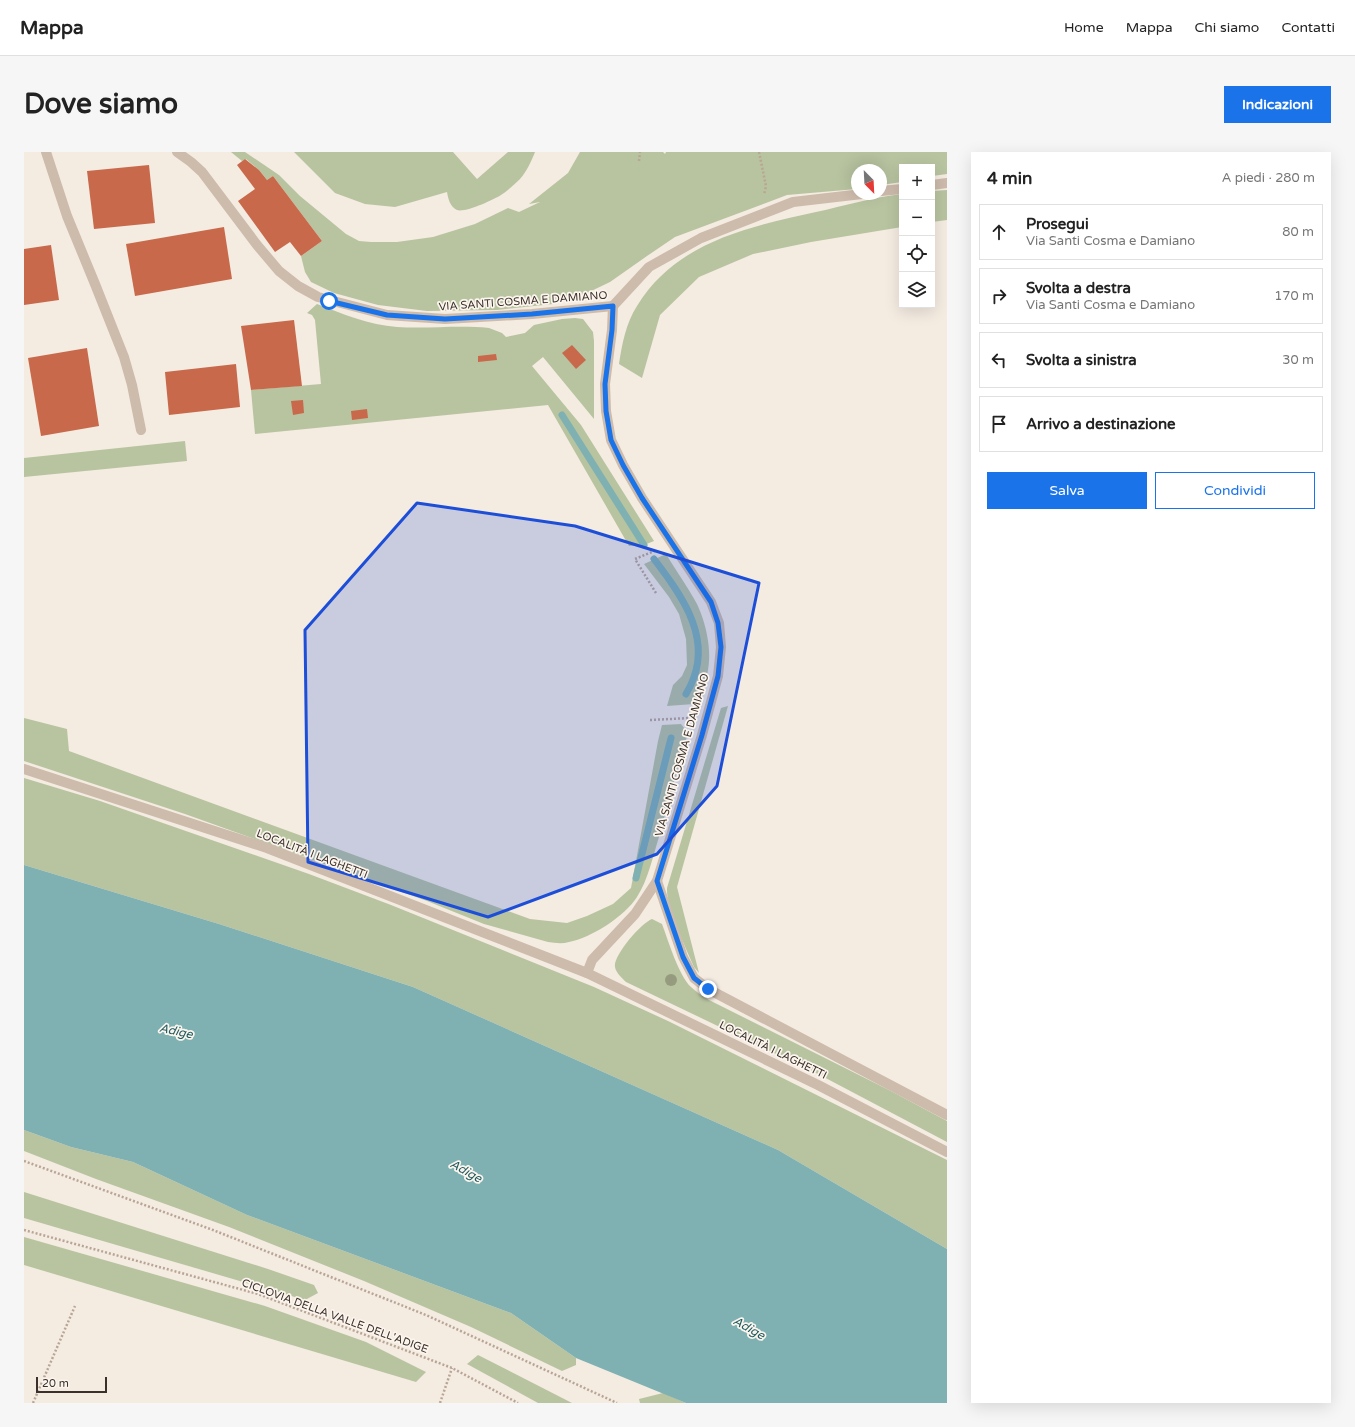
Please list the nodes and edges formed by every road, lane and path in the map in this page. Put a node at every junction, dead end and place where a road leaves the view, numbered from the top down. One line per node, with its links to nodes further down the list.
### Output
1 (46, 152): 13 (street)
2 (177, 152): 12 (street, VIA SANTI COSMA E DAMIANO)
3 (640, 152): 5 (path)
4 (759, 152): 11 (path)
5 (639, 161)
6 (947, 183): 7 (street)
7 (935, 185)
8 (899, 189): 9 (street)
9 (887, 190)
10 (851, 195): 11 (street)
11 (759, 215): 12 (street)
12 (613, 306): 14 (street, VIA SANTI COSMA E DAMIANO)
13 (141, 430)
14 (672, 544): 15 (path); 16 (street, VIA SANTI COSMA E DAMIANO)
15 (656, 593)
16 (707, 718): 17 (path); 19 (street, VIA SANTI COSMA E DAMIANO)
17 (650, 720)
18 (24, 769): 20 (street, LOCALITÀ I LAGHETTI)
19 (657, 881): 20 (street, VIA SANTI COSMA E DAMIANO); 21 (street)
20 (587, 973): 22 (street, LOCALITÀ I LAGHETTI)
21 (947, 1115)
22 (947, 1152)
23 (24, 1161): 30 (path)
24 (24, 1230): 26 (path, CICLOVIA DELLA VALLE DELL'ADIGE)
25 (75, 1306): 27 (path)
26 (452, 1368): 28 (path); 29 (path, CICLOVIA DELLA VALLE DELL'ADIGE)
27 (34, 1403)
28 (440, 1403)
29 (518, 1403)
30 (617, 1403)

